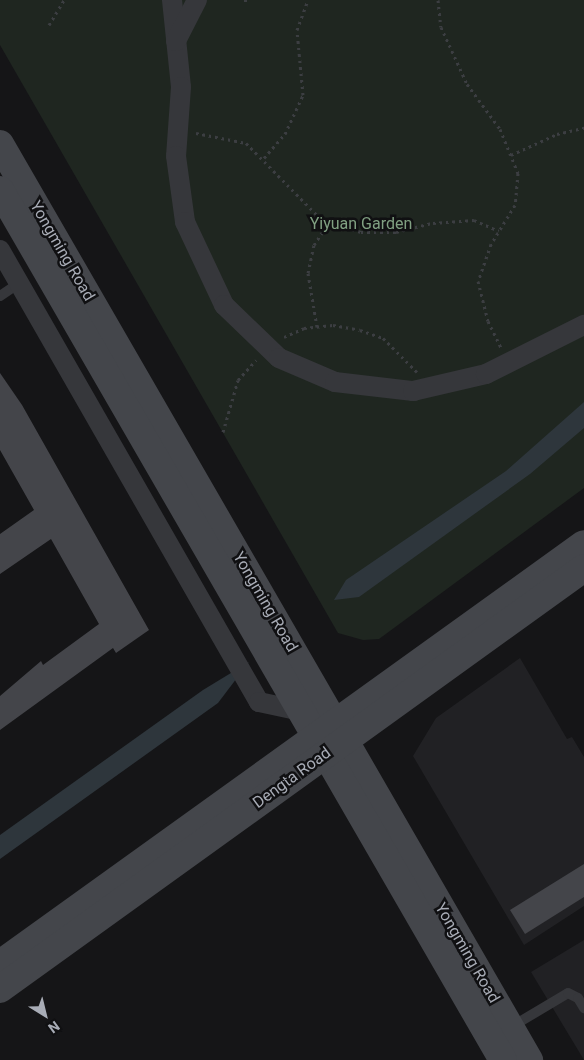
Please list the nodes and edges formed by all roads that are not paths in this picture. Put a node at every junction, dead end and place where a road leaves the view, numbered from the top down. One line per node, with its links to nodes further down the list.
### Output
1 (172, 0): 3 (street)
2 (197, 0): 3 (street)
3 (176, 41): 9 (street)
4 (0, 144): 13 (street, Yongming Road)
5 (0, 190): 12 (street, Yongming Road)
6 (0, 250): 7 (street)
7 (19, 283): 8 (lane); 12 (street)
8 (0, 296)
9 (584, 325)
10 (584, 544): 13 (street, Dengta Road)
11 (584, 568): 13 (street, Dengta Road)
12 (301, 711): 13 (street, Yongming Road)
13 (330, 739): 14 (street, Dengta Road); 15 (street, Dengta Road); 17 (street, Yongming Road); 18 (street, Yongming Road)
14 (0, 964)
15 (0, 989)
16 (584, 1008): 17 (lane)
17 (510, 1027): 19 (street, Yongming Road)
18 (503, 1060)
19 (529, 1060)

